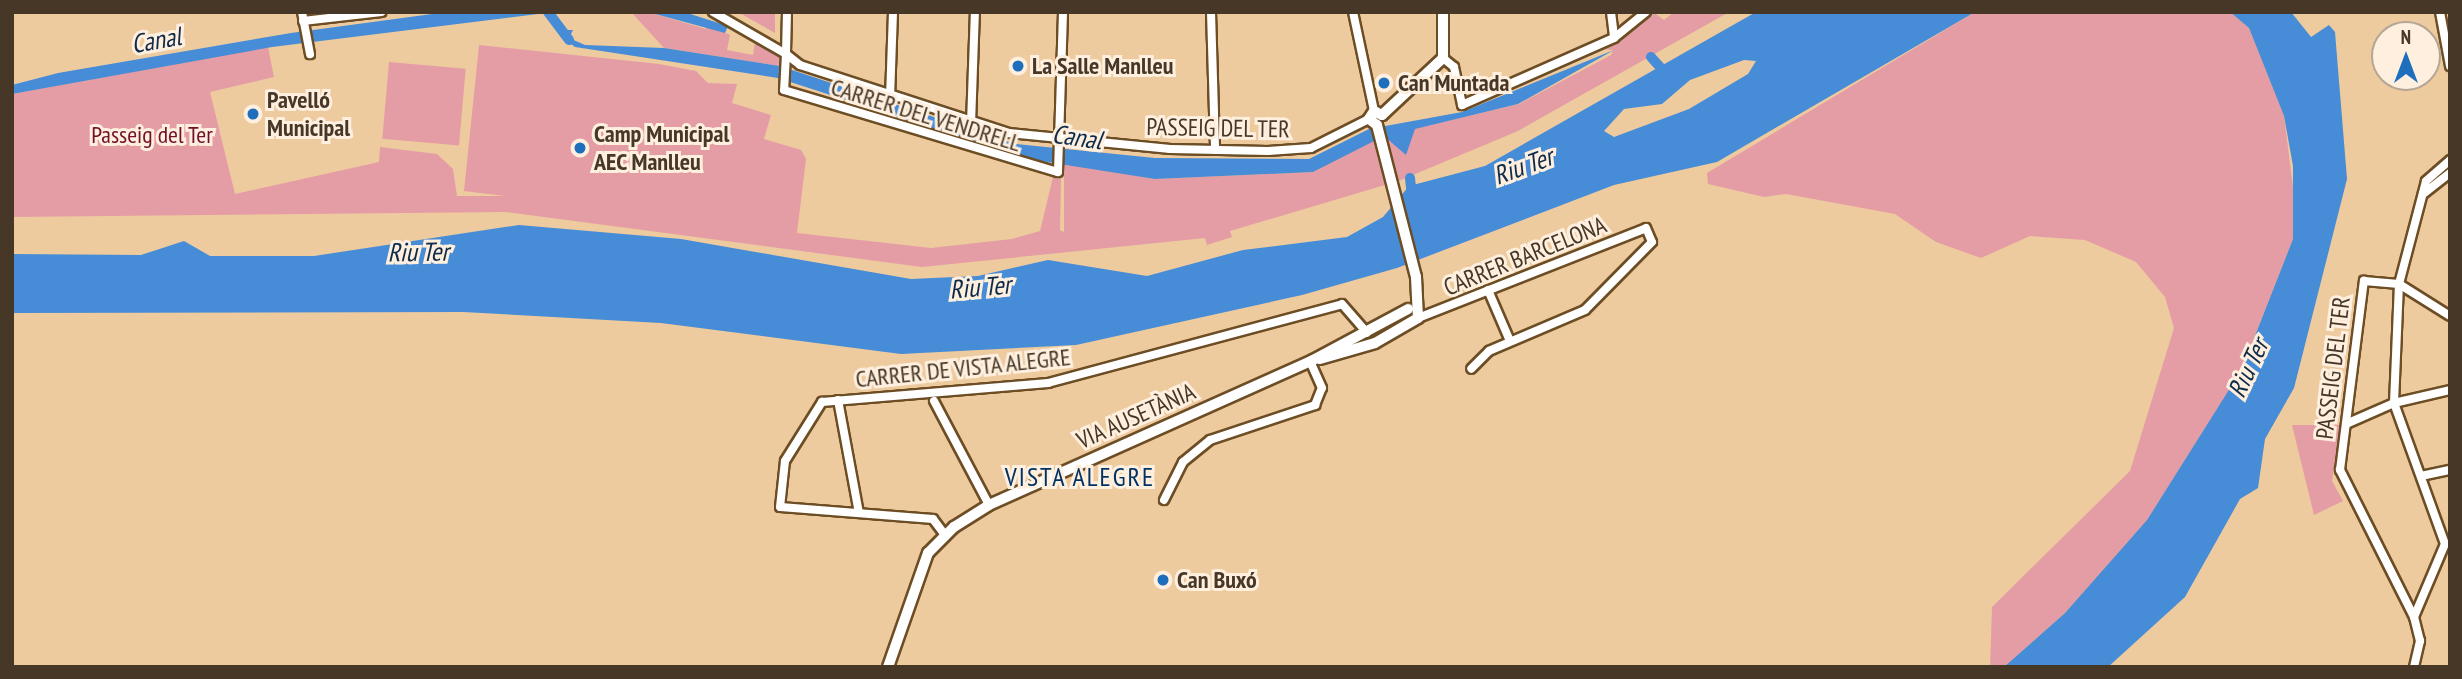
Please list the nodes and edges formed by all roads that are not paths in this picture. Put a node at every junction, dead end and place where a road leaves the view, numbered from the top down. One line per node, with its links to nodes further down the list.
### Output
1 (381, 12): 13 (street)
2 (713, 12): 16 (street, PASSEIG DEL TER)
3 (787, 12): 16 (street)
4 (893, 12): 19 (street)
5 (975, 12): 21 (street)
6 (1063, 12): 22 (street)
7 (1211, 12): 23 (street)
8 (1353, 12): 20 (street)
9 (1443, 12): 17 (street)
10 (1611, 12): 14 (street)
11 (1646, 12): 14 (street)
12 (2440, 12): 18 (street)
13 (302, 16): 15 (street)
14 (1614, 38): 17 (street)
15 (310, 54)
16 (786, 54): 19 (street, PASSEIG DEL TER); 22 (street, CARRER DEL VENDRELL)
17 (1443, 58): 20 (street)
18 (2450, 66)
19 (890, 98): 21 (street, PASSEIG DEL TER)
20 (1376, 119): 23 (street, PASSEIG DEL TER); 29 (street)
21 (971, 124): 22 (street, PASSEIG DEL TER)
22 (1060, 144): 23 (street, PASSEIG DEL TER)
23 (1215, 150)
24 (2450, 160): 26 (street)
25 (2450, 173): 26 (street)
26 (2421, 196): 27 (street)
27 (2399, 284): 30 (street); 38 (street); 39 (street, PASSEIG DEL TER)
28 (1488, 289): 29 (street, CARRER BARCELONA); 32 (street); 32 (street, CARRER BARCELONA)
29 (1411, 315): 31 (street, VIA AUSETÀNIA); 33 (street, VIA AUSETÀNIA)
30 (2450, 316)
31 (1367, 333): 33 (street, VIA AUSETÀNIA); 36 (street, CARRER DE VISTA ALEGRE)
32 (1510, 341): 34 (street)
33 (1311, 361): 42 (street); 43 (street, VIA AUSETÀNIA)
34 (1471, 369)
35 (2450, 390): 38 (street)
36 (838, 400): 44 (street); 44 (street, CARRER DE VISTA ALEGRE)
37 (934, 401): 43 (street)
38 (2394, 403): 39 (street); 41 (street)
39 (2346, 424): 49 (street, PASSEIG DEL TER)
40 (2450, 470): 41 (street)
41 (2421, 476): 46 (street)
42 (1164, 500)
43 (989, 505): 45 (street, VIA AUSETÀNIA)
44 (859, 513): 45 (street)
45 (945, 535): 50 (street)
46 (2447, 543): 47 (street)
47 (2440, 554): 48 (street); 49 (street)
48 (2450, 557)
49 (2413, 617): 51 (street)
50 (888, 667)
51 (2414, 667)

